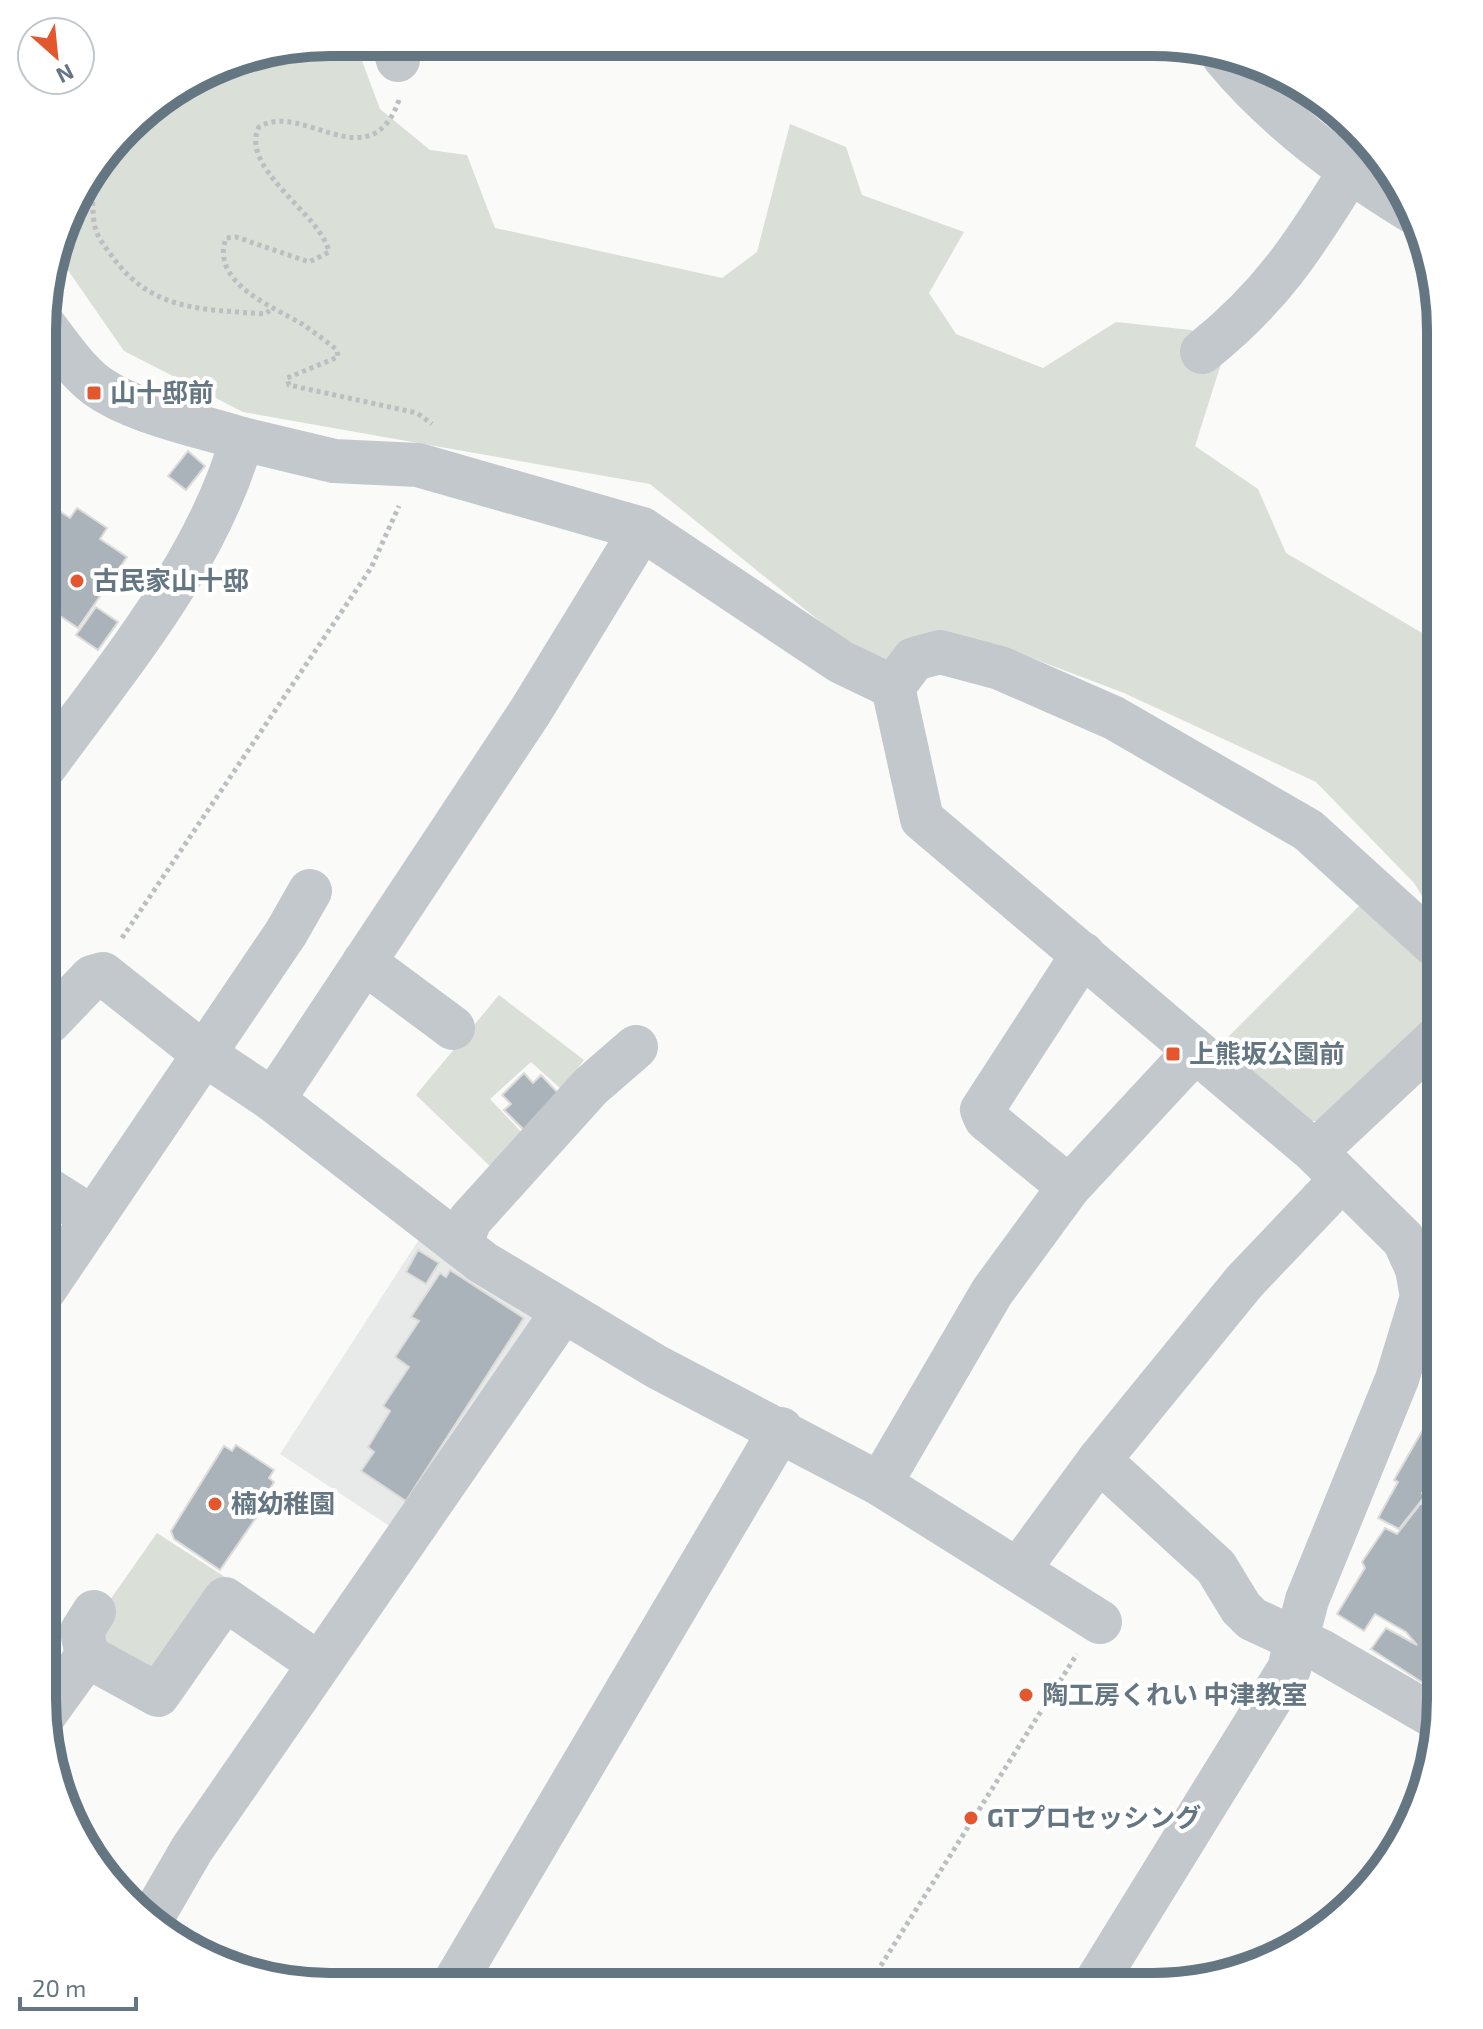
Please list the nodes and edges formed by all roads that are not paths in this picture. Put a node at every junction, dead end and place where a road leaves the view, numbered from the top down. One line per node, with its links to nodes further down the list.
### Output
1 (1234, 69): 2 (street)
2 (1349, 173): 3 (street); 5 (street)
3 (1394, 200)
4 (56, 341): 6 (street)
5 (1202, 352)
6 (242, 439): 7 (street); 9 (street)
7 (642, 529): 8 (street); 13 (street)
8 (893, 687): 11 (street); 12 (street)
9 (56, 752)
10 (310, 891): 18 (street)
11 (1427, 938)
12 (1083, 954): 16 (street); 22 (street)
13 (364, 962): 15 (street); 20 (street)
14 (56, 1015): 18 (street)
15 (453, 1028)
16 (1195, 1051): 21 (street); 22 (street)
17 (1426, 1051): 21 (street)
18 (204, 1054): 20 (street); 24 (street)
19 (626, 1069): 25 (street)
20 (273, 1100): 25 (street)
21 (1329, 1165): 27 (street); 31 (street)
22 (1069, 1187): 32 (street)
23 (56, 1194): 24 (street)
24 (93, 1218): 26 (street)
25 (460, 1245): 28 (street)
26 (56, 1273)
27 (1426, 1306)
28 (562, 1313): 30 (street); 38 (street)
29 (1426, 1313): 36 (street)
30 (781, 1429): 32 (street); 42 (street)
31 (1099, 1460): 33 (street); 36 (street)
32 (880, 1484): 33 (street)
33 (1019, 1569): 35 (street)
34 (94, 1612): 37 (street)
35 (1100, 1622)
36 (1295, 1641): 40 (street); 43 (street)
37 (87, 1656): 38 (street); 39 (street)
38 (319, 1664): 41 (street)
39 (56, 1699)
40 (1426, 1712)
41 (156, 1910)
42 (460, 1973)
43 (1102, 1973)

